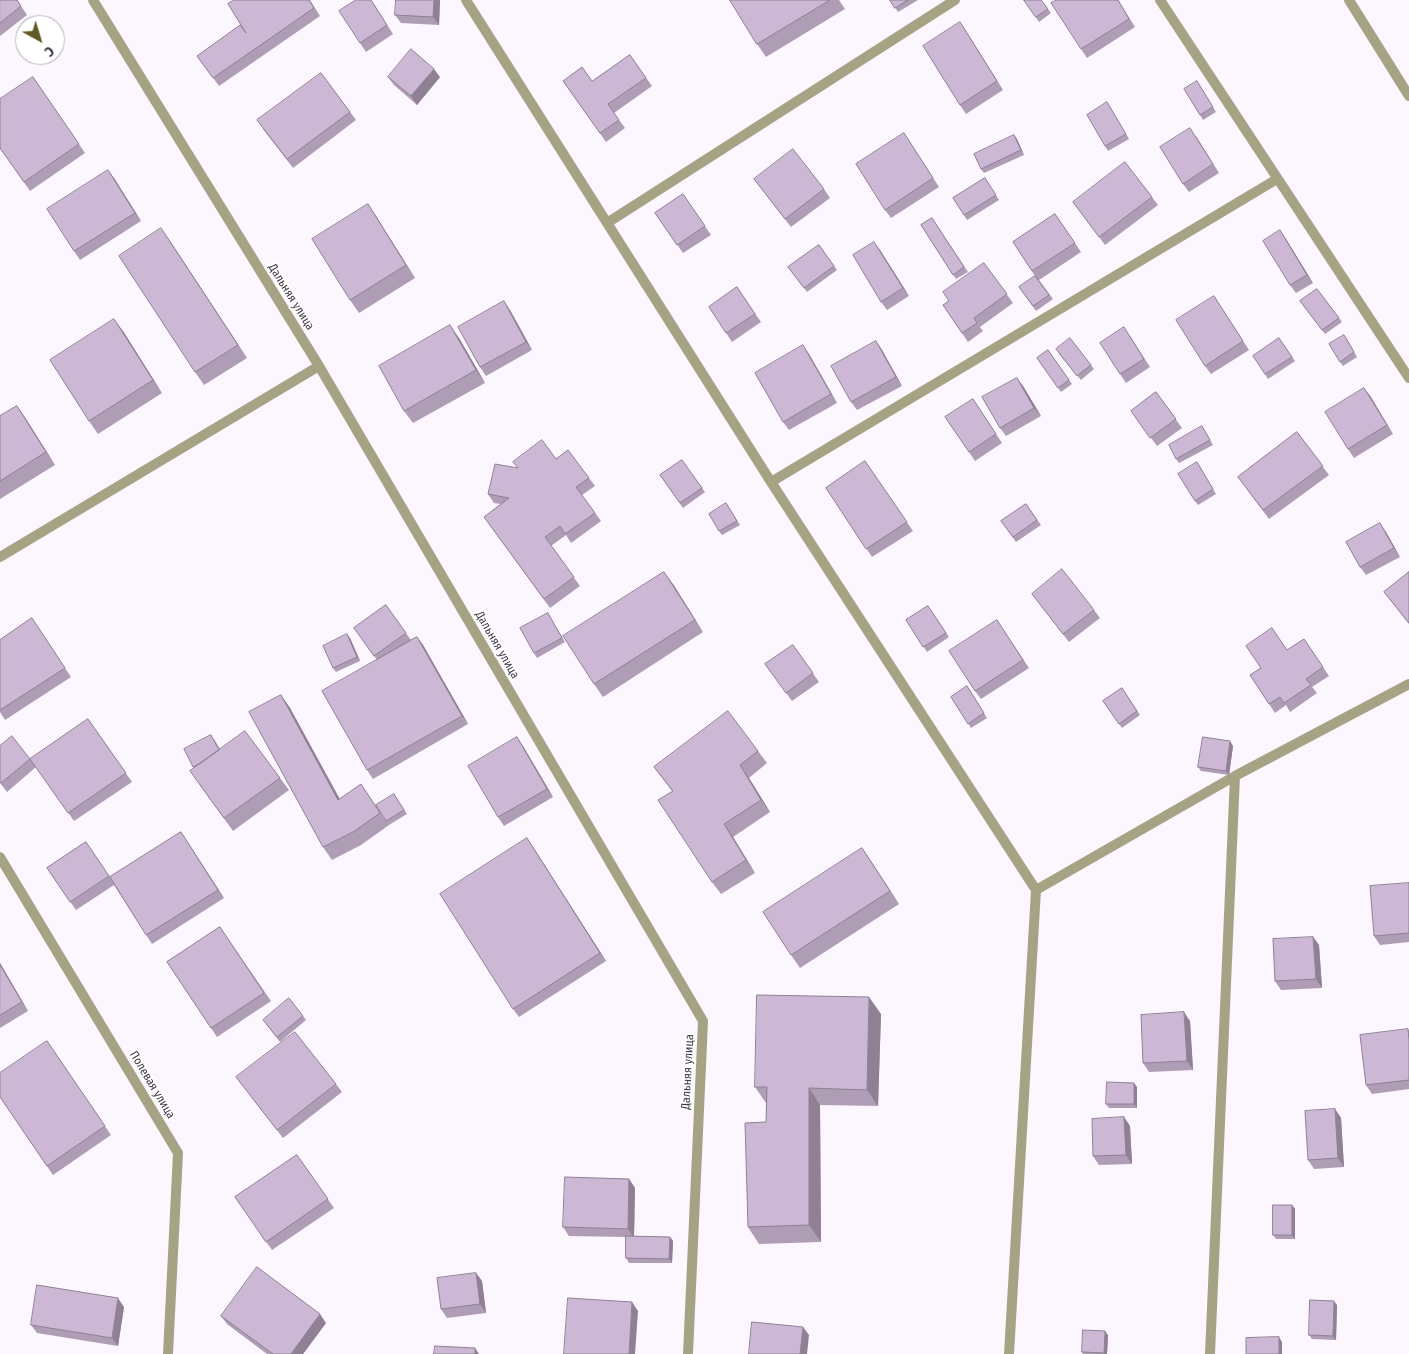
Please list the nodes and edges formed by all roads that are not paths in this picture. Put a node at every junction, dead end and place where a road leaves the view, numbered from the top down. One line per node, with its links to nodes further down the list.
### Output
1 (92, 0): 9 (street, Дальняя улица)
2 (466, 0): 8 (street)
3 (955, 0): 8 (street)
4 (1160, 0): 7 (street)
5 (1349, 0): 6 (street)
6 (1409, 96)
7 (1277, 179): 10 (street); 11 (street)
8 (607, 223): 11 (street)
9 (319, 366): 12 (street); 18 (street, Дальняя улица)
10 (1409, 378)
11 (771, 482): 16 (street)
12 (0, 556)
13 (1409, 684): 14 (street)
14 (1236, 776): 16 (street); 20 (street)
15 (0, 857): 17 (street, Полевая улица)
16 (1036, 890): 19 (street)
17 (168, 1354)
18 (688, 1354)
19 (1009, 1354)
20 (1210, 1354)

